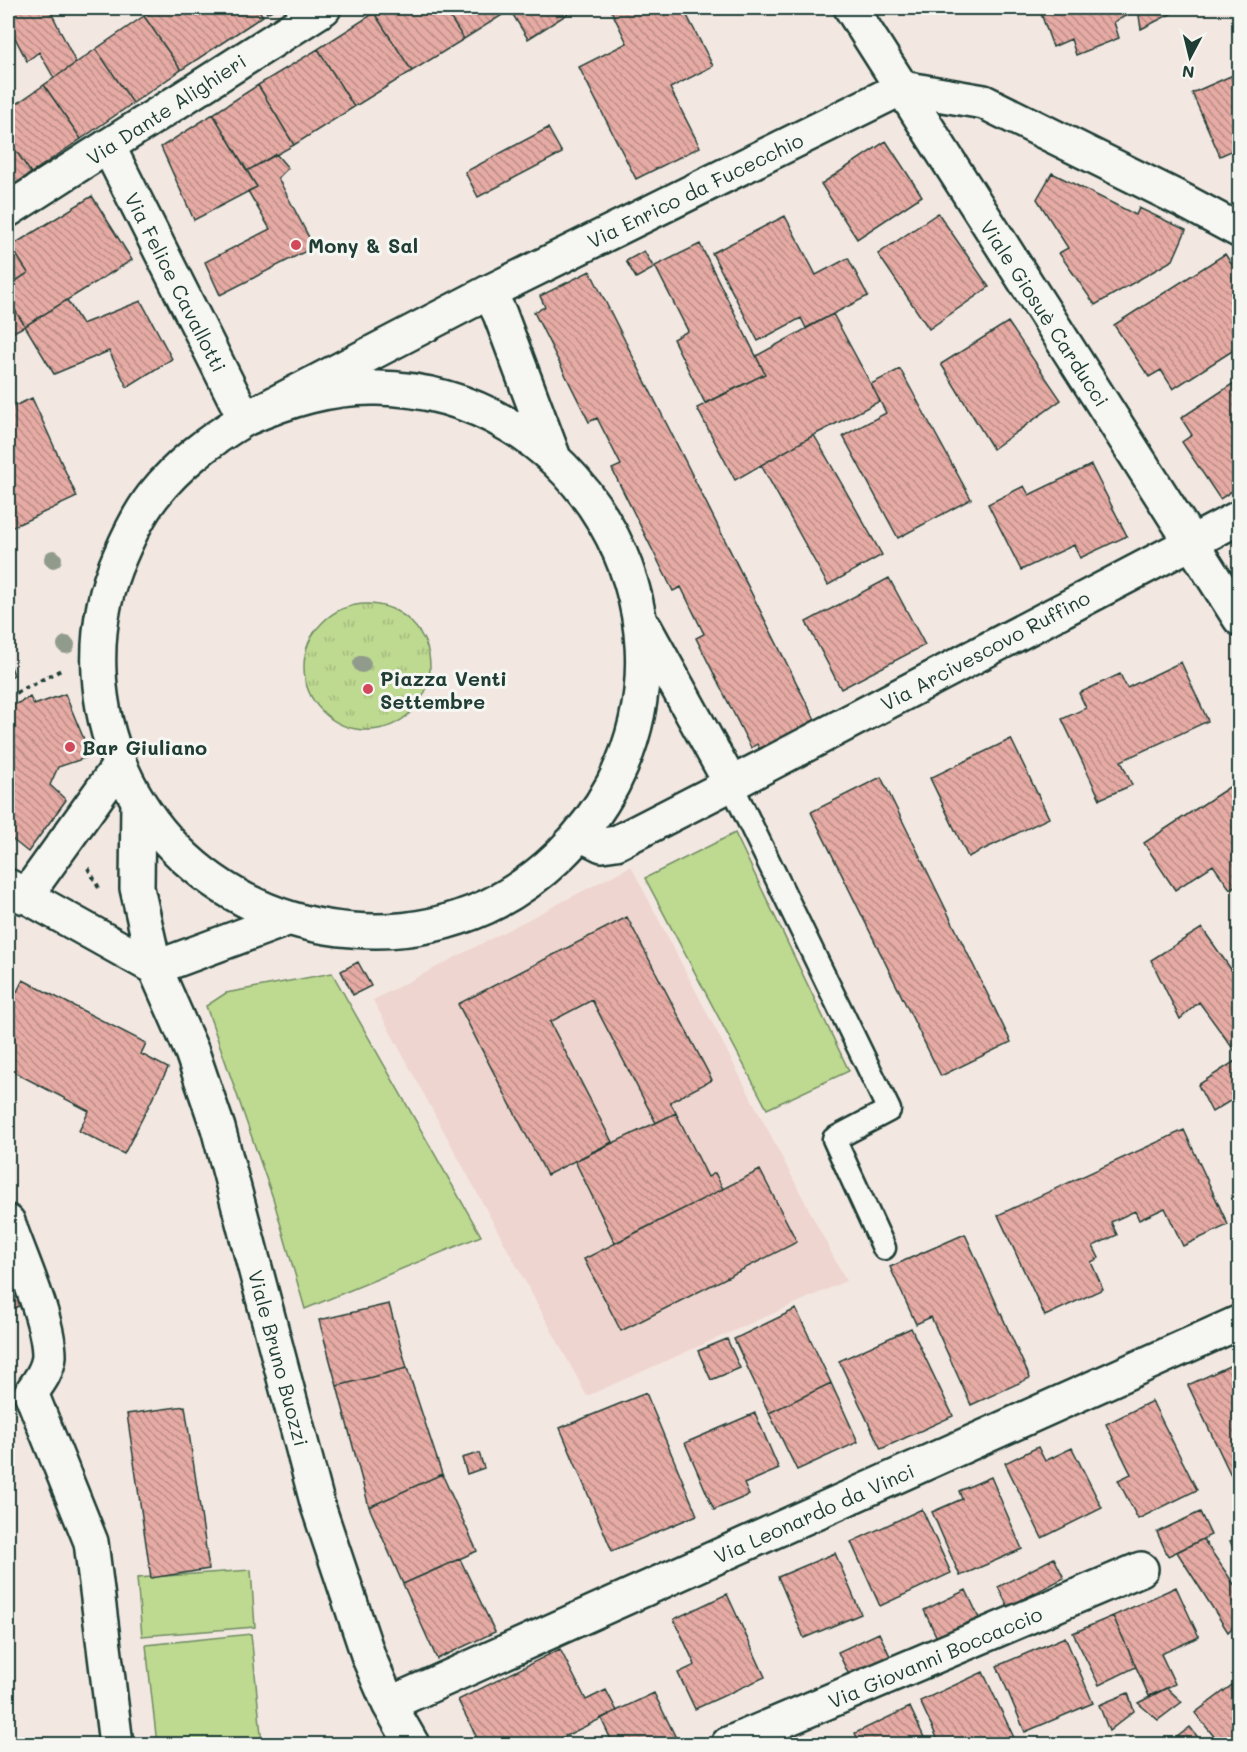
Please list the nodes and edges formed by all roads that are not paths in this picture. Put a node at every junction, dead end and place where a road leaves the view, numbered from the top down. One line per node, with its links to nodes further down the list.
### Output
1 (324, 8): 4 (street, Via Dante Alighieri)
2 (851, 8): 3 (street, Viale Giosuè Carducci)
3 (902, 88): 6 (street); 7 (street, Via Enrico da Fucecchio); 11 (street, Viale Giosuè Carducci)
4 (108, 146): 5 (street, Via Dante Alighieri); 8 (street, Via Felice Cavallotti)
5 (8, 210)
6 (1239, 231)
7 (489, 292): 8 (street); 9 (street)
8 (245, 419): 9 (street); 14 (street)
9 (554, 458): 13 (street)
10 (1239, 517): 11 (street, Via Arcivescovo Ruffino)
11 (1191, 542): 12 (street, Viale Giosuè Carducci); 15 (street, Via Arcivescovo Ruffino)
12 (1239, 619)
13 (640, 620): 15 (street); 17 (street)
14 (120, 766): 16 (street); 18 (street)
15 (732, 784): 17 (street); 22 (lane)
16 (138, 801): 19 (street); 20 (street)
17 (580, 834): 19 (street)
18 (16, 891): 20 (street)
19 (287, 919): 20 (street)
20 (155, 968): 26 (street, Viale Bruno Buozzi)
21 (8, 1222): 24 (street)
22 (884, 1248)
23 (1239, 1322): 26 (street, Via Leonardo da Vinci)
24 (19, 1398): 27 (street)
25 (1141, 1569): 29 (street, Via Giovanni Boccaccio)
26 (389, 1704): 28 (street, Viale Bruno Buozzi)
27 (116, 1744)
28 (412, 1744)
29 (728, 1744)

